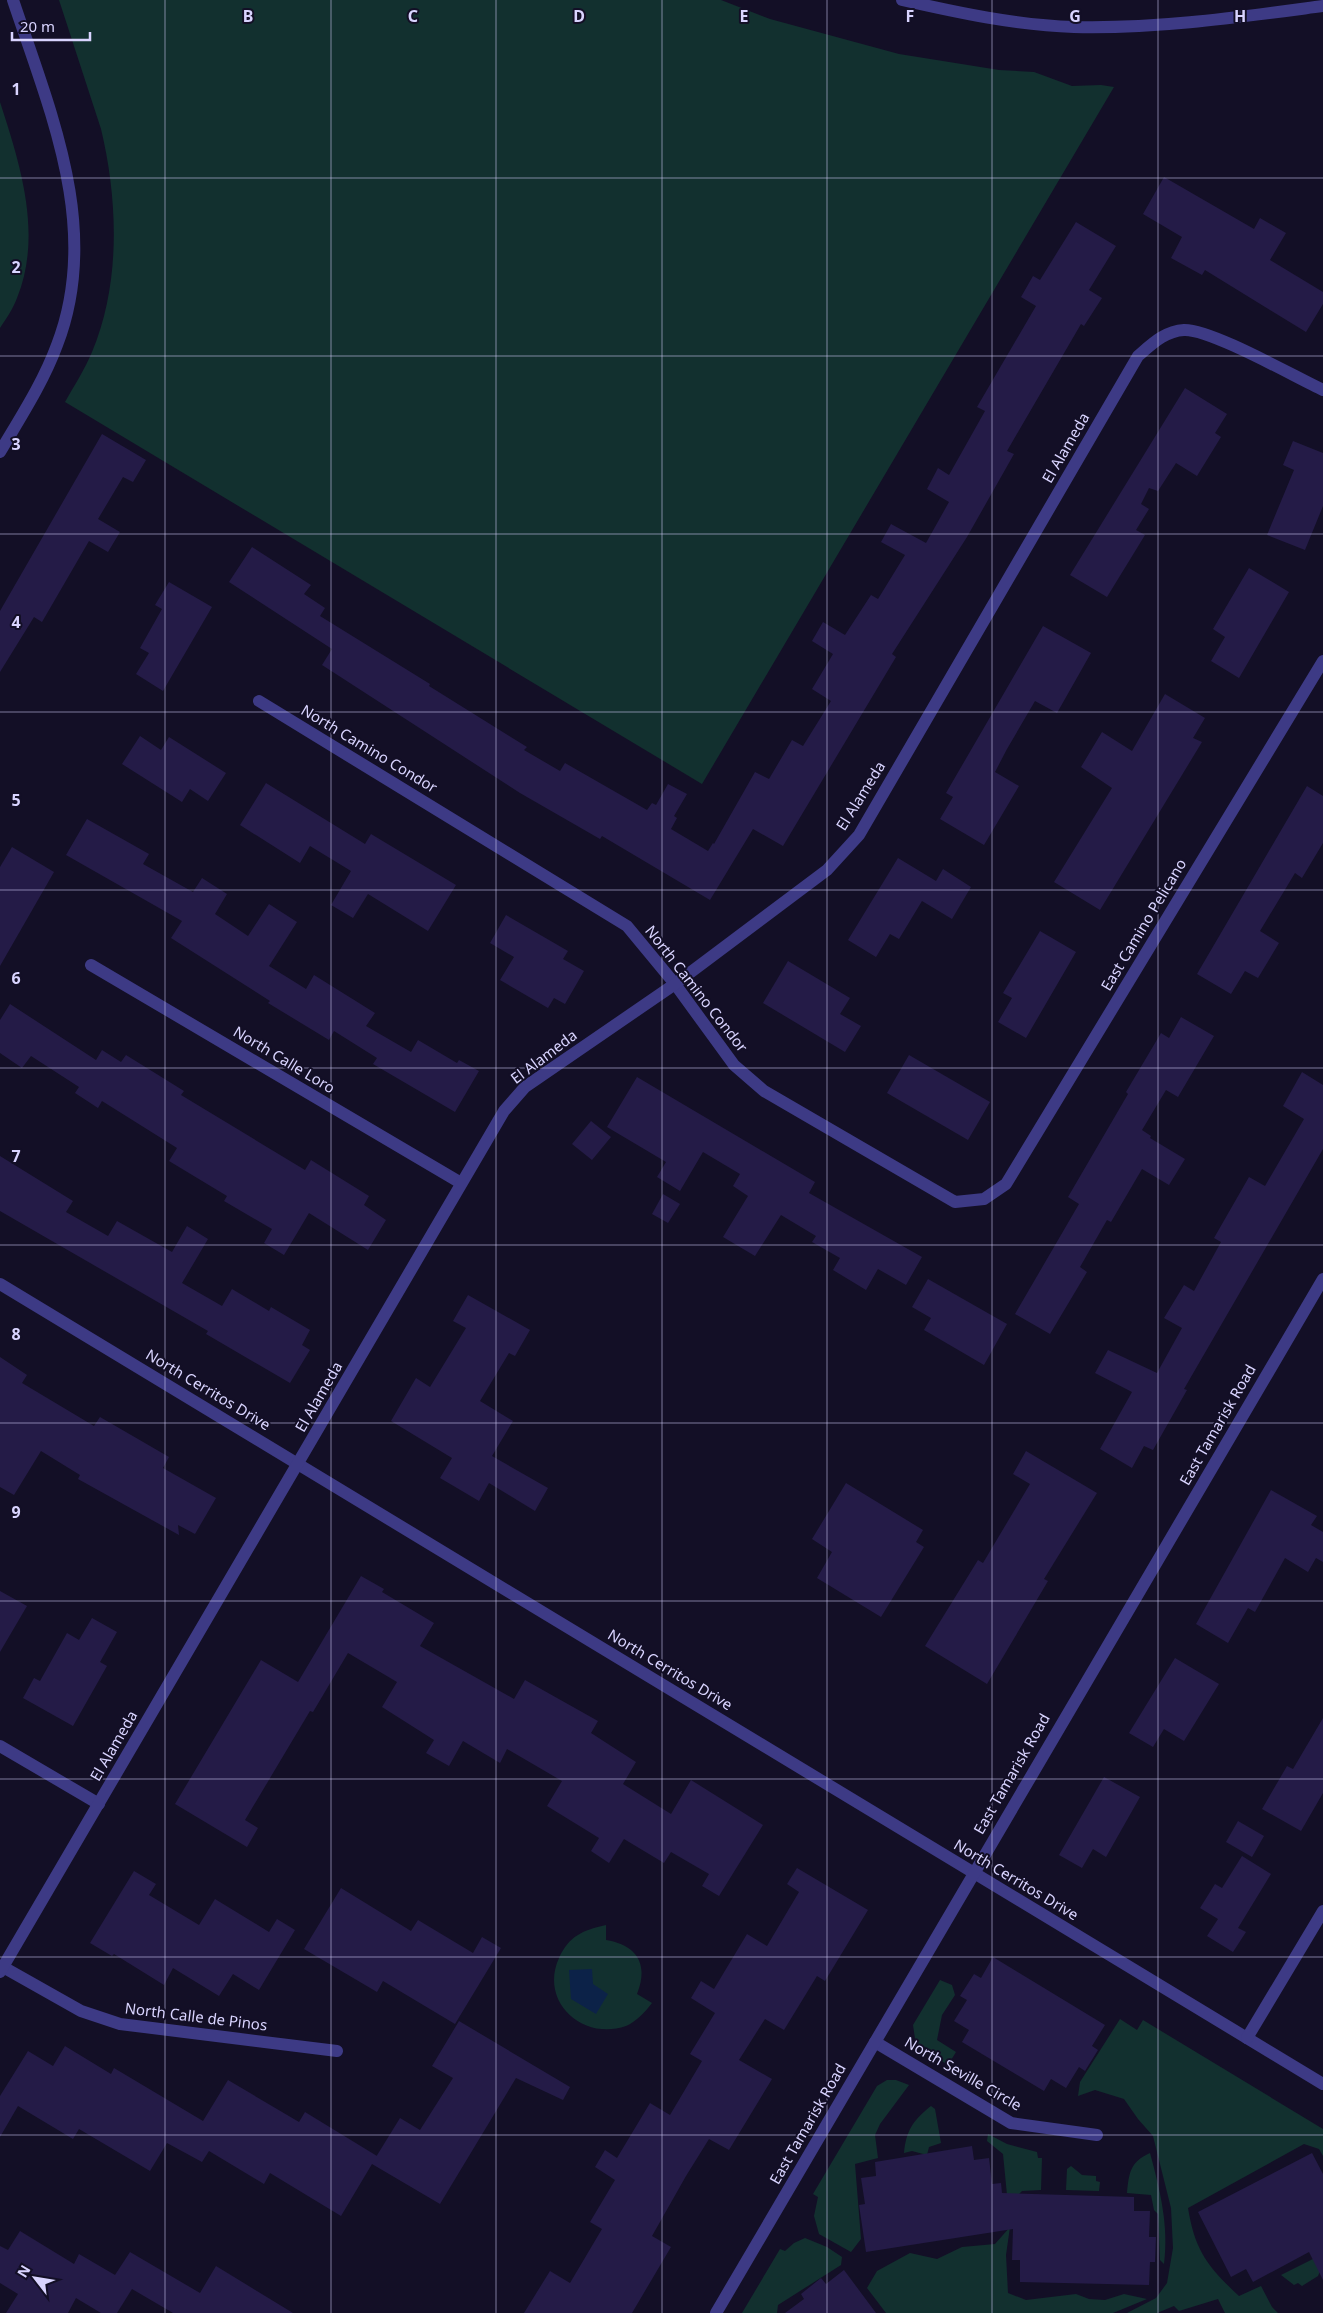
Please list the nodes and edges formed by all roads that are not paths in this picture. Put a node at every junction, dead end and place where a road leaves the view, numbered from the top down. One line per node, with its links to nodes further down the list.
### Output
1 (13, 0): 5 (street)
2 (902, 0): 3 (street)
3 (1323, 6)
4 (1323, 390): 9 (street, El Alameda)
5 (0, 452)
6 (1323, 661): 11 (street, East Camino Pelicano)
7 (259, 701): 9 (street, North Camino Condor)
8 (91, 965): 10 (street, North Calle Loro)
9 (675, 984): 10 (street, El Alameda); 11 (street, North Camino Condor)
10 (460, 1183): 14 (street, El Alameda)
11 (984, 1199)
12 (1323, 1278): 17 (street, East Tamarisk Road)
13 (0, 1284): 14 (street, North Cerritos Drive)
14 (299, 1464): 16 (street, El Alameda); 17 (street, North Cerritos Drive)
15 (0, 1746): 16 (street)
16 (99, 1804): 19 (street, El Alameda)
17 (974, 1873): 20 (street, North Cerritos Drive); 21 (street, East Tamarisk Road)
18 (1323, 1911): 20 (street)
19 (2, 1969): 22 (street, North Calle de Pinos)
20 (1247, 2038): 23 (street, North Cerritos Drive)
21 (875, 2042): 24 (street, North Seville Circle); 25 (street, East Tamarisk Road)
22 (337, 2051)
23 (1323, 2084)
24 (1097, 2135)
25 (716, 2313)

